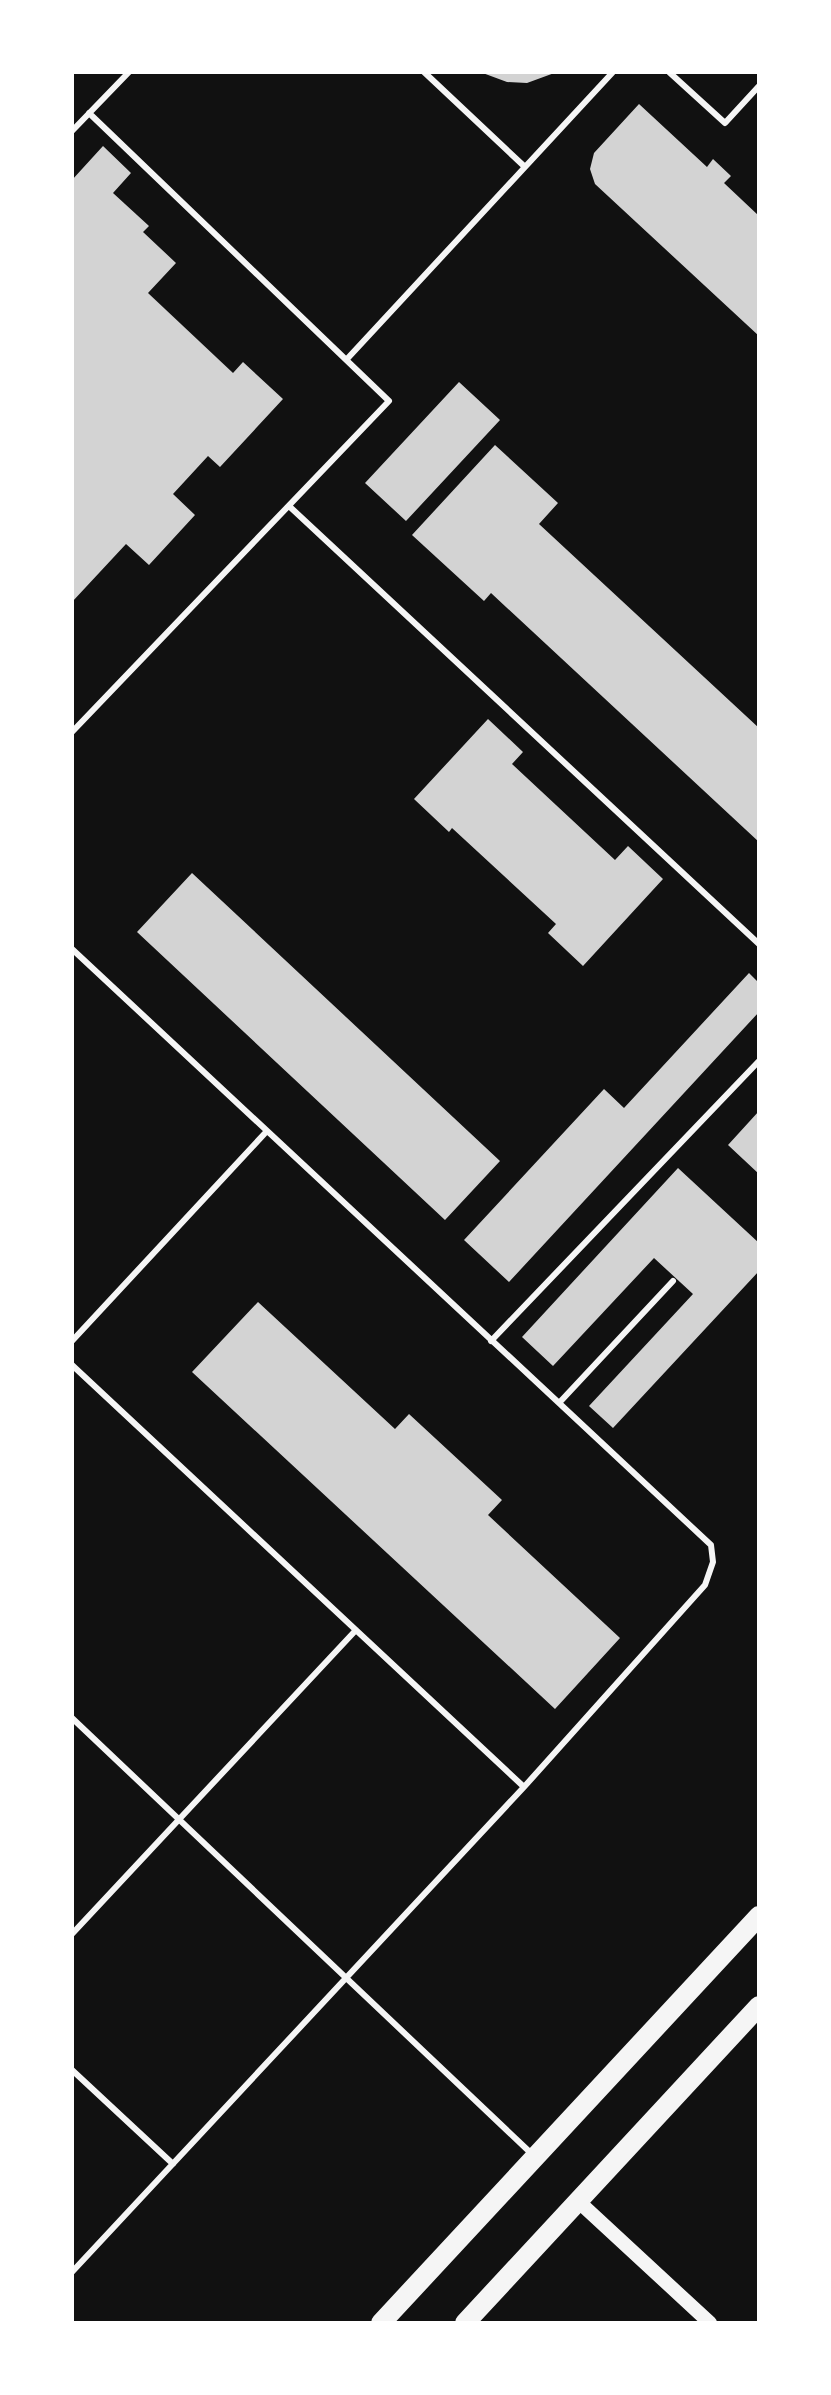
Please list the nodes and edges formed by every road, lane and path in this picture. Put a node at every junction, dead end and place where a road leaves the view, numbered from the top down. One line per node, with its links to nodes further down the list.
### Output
1 (129, 72): 6 (lane)
2 (424, 72): 8 (lane)
3 (613, 72): 8 (lane)
4 (669, 72): 5 (lane)
5 (759, 86)
6 (89, 113): 7 (lane); 9 (lane)
7 (72, 131)
8 (525, 167): 9 (lane)
9 (347, 359): 10 (lane)
10 (289, 506): 11 (lane); 12 (lane)
11 (72, 732)
12 (759, 944)
13 (72, 949): 15 (lane)
14 (759, 1061): 18 (lane)
15 (267, 1131): 17 (lane); 18 (lane)
16 (673, 1281): 20 (lane)
17 (72, 1341)
18 (491, 1341): 20 (lane)
19 (72, 1365): 21 (lane)
20 (559, 1403): 23 (lane)
21 (356, 1630): 23 (lane); 24 (lane)
22 (72, 1718): 24 (lane)
23 (524, 1787): 27 (lane)
24 (179, 1820): 26 (lane); 27 (lane)
25 (759, 1916): 30 (main road)
26 (72, 1934)
27 (346, 1978): 30 (lane); 31 (lane)
28 (759, 2006): 32 (main road)
29 (72, 2070): 31 (lane)
30 (535, 2157): 34 (main road)
31 (173, 2164): 33 (lane)
32 (578, 2201): 35 (main road); 36 (street)
33 (72, 2272)
34 (381, 2323)
35 (465, 2323)
36 (710, 2323)

